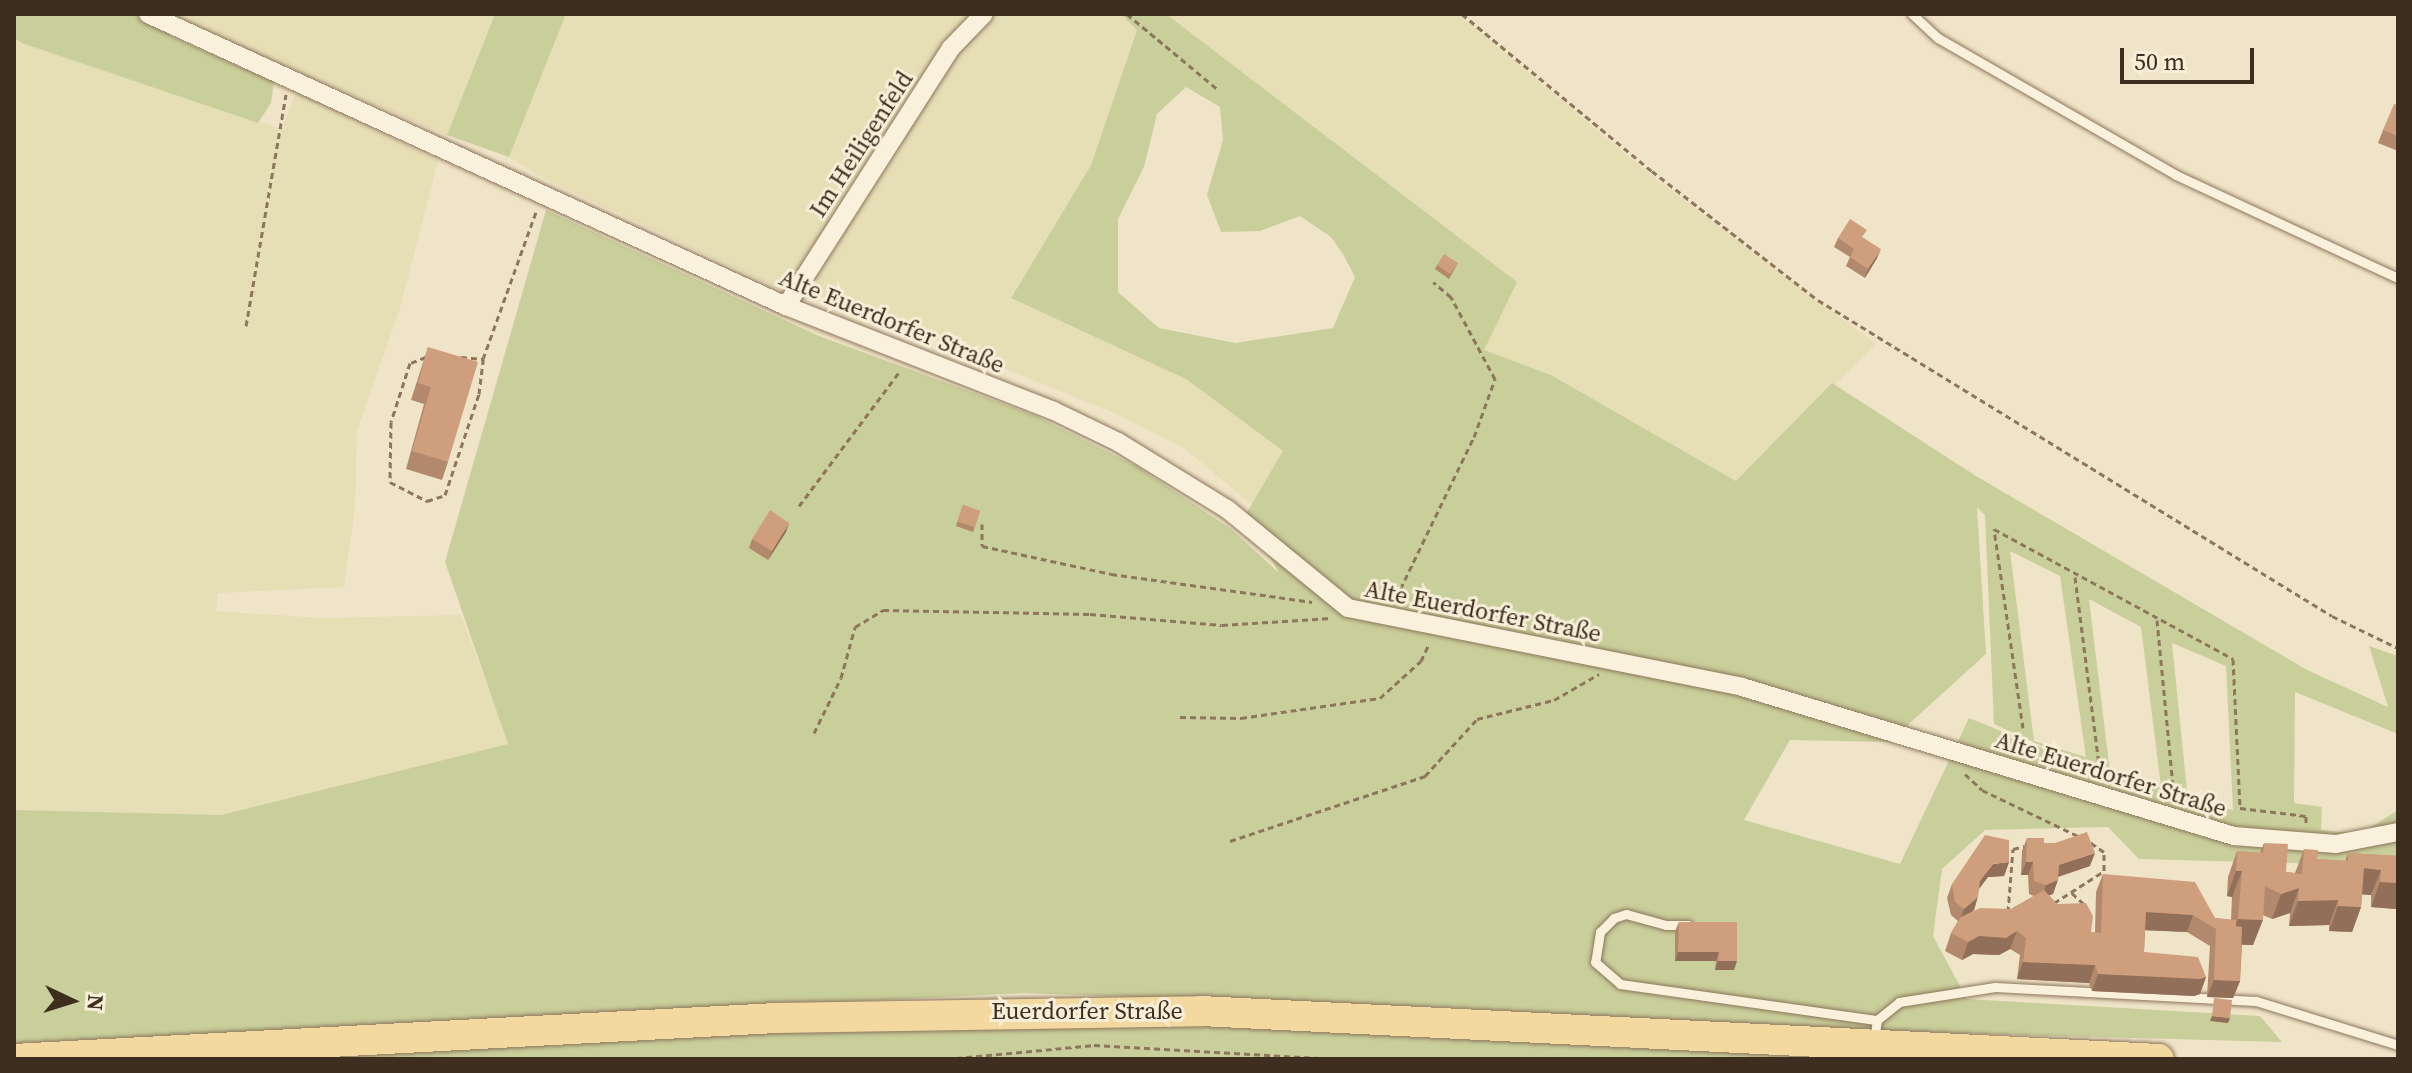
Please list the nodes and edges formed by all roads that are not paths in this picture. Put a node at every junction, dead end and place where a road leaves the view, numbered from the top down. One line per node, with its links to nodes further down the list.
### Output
1 (148, 14): 5 (street, Alte Euerdorfer Straße)
2 (984, 14): 5 (street, Im Heiligenfeld)
3 (1912, 14): 4 (lane)
4 (2398, 278)
5 (786, 306): 6 (street, Alte Euerdorfer Straße)
6 (2398, 832)
7 (1706, 925): 8 (lane)
8 (1875, 1031): 9 (lane); 10 (main road, Euerdorfer Straße); 11 (main road, Euerdorfer Straße)
9 (2398, 1045)
10 (14, 1059)
11 (2159, 1059)

